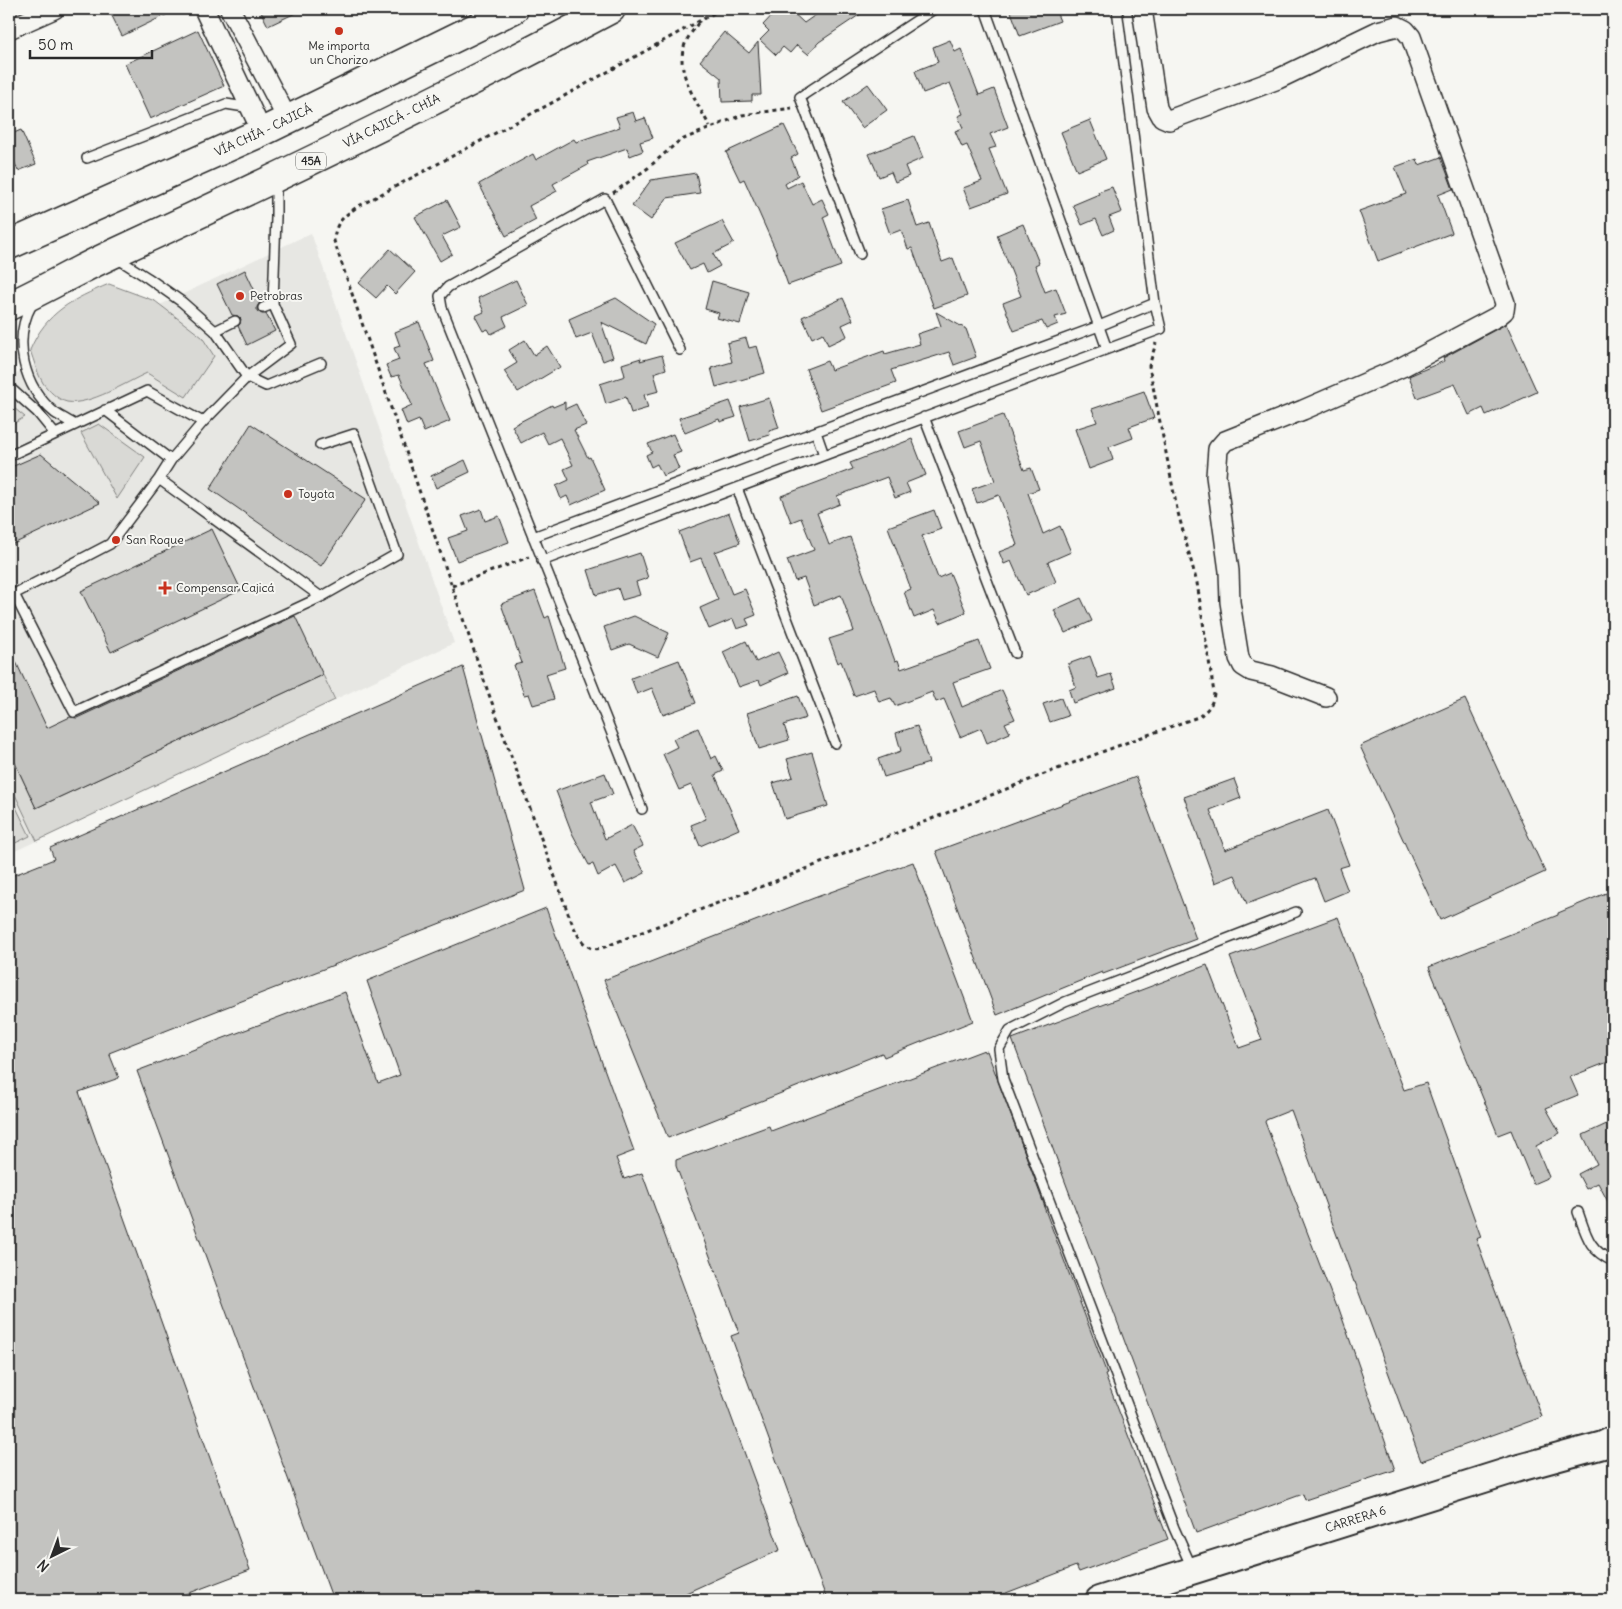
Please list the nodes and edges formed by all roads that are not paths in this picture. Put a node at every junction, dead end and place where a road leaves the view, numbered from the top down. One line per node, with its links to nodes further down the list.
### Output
1 (54, 9): 10 (street)
2 (204, 9): 11 (street)
3 (230, 9): 12 (street)
4 (514, 9): 12 (highway, VÍA CHÍA - CAJICÁ)
5 (610, 9): 14 (highway, VÍA CAJICÁ - CHÍA / 45A)
6 (934, 9): 17 (lane)
7 (985, 9): 24 (lane)
8 (1117, 9): 19 (lane)
9 (1142, 9): 47 (street)
10 (9, 30)
11 (256, 120): 12 (highway, VÍA CHÍA - CAJICÁ); 13 (lane); 15 (highway, VÍA CHÍA - CAJICÁ)
12 (288, 120)
13 (87, 158)
14 (276, 179): 16 (highway, VÍA CAJICÁ - CHÍA / 45A); 20 (lane)
15 (9, 245)
16 (111, 254): 18 (highway, VÍA CAJICÁ - CHÍA / 45A); 25 (lane)
17 (860, 254)
18 (39, 293): 21 (highway, VÍA CAJICÁ - CHÍA / 45A); 34 (lane)
19 (1155, 303): 24 (lane); 26 (lane)
20 (273, 304): 22 (lane); 29 (lane)
21 (9, 306)
22 (263, 308)
23 (235, 321): 25 (lane)
24 (1099, 326): 26 (lane); 35 (lane)
25 (214, 330): 29 (lane)
26 (1106, 349): 32 (lane)
27 (680, 350): 43 (lane)
28 (321, 363): 29 (lane)
29 (247, 377): 33 (lane)
30 (9, 388): 36 (lane)
31 (106, 410): 33 (lane); 34 (lane); 40 (lane)
32 (924, 417): 38 (lane); 46 (lane)
33 (203, 422): 40 (lane)
34 (75, 425): 36 (lane)
35 (816, 432): 38 (lane); 43 (lane)
36 (55, 434): 39 (lane)
37 (320, 445): 45 (lane)
38 (824, 455): 42 (lane)
39 (9, 456)
40 (171, 460): 41 (lane)
41 (159, 480): 45 (lane); 45 (lane)
42 (737, 488): 44 (lane); 48 (lane)
43 (533, 537): 44 (lane)
44 (541, 557): 49 (lane)
45 (321, 596)
46 (1015, 653)
47 (1326, 698)
48 (835, 743)
49 (642, 809)
50 (1296, 912): 54 (lane)
51 (1578, 1212): 52 (lane)
52 (1613, 1261)
53 (1613, 1440): 54 (main road, CARRERA 6)
54 (1193, 1571): 55 (main road, CARRERA 6)
55 (1099, 1600)

